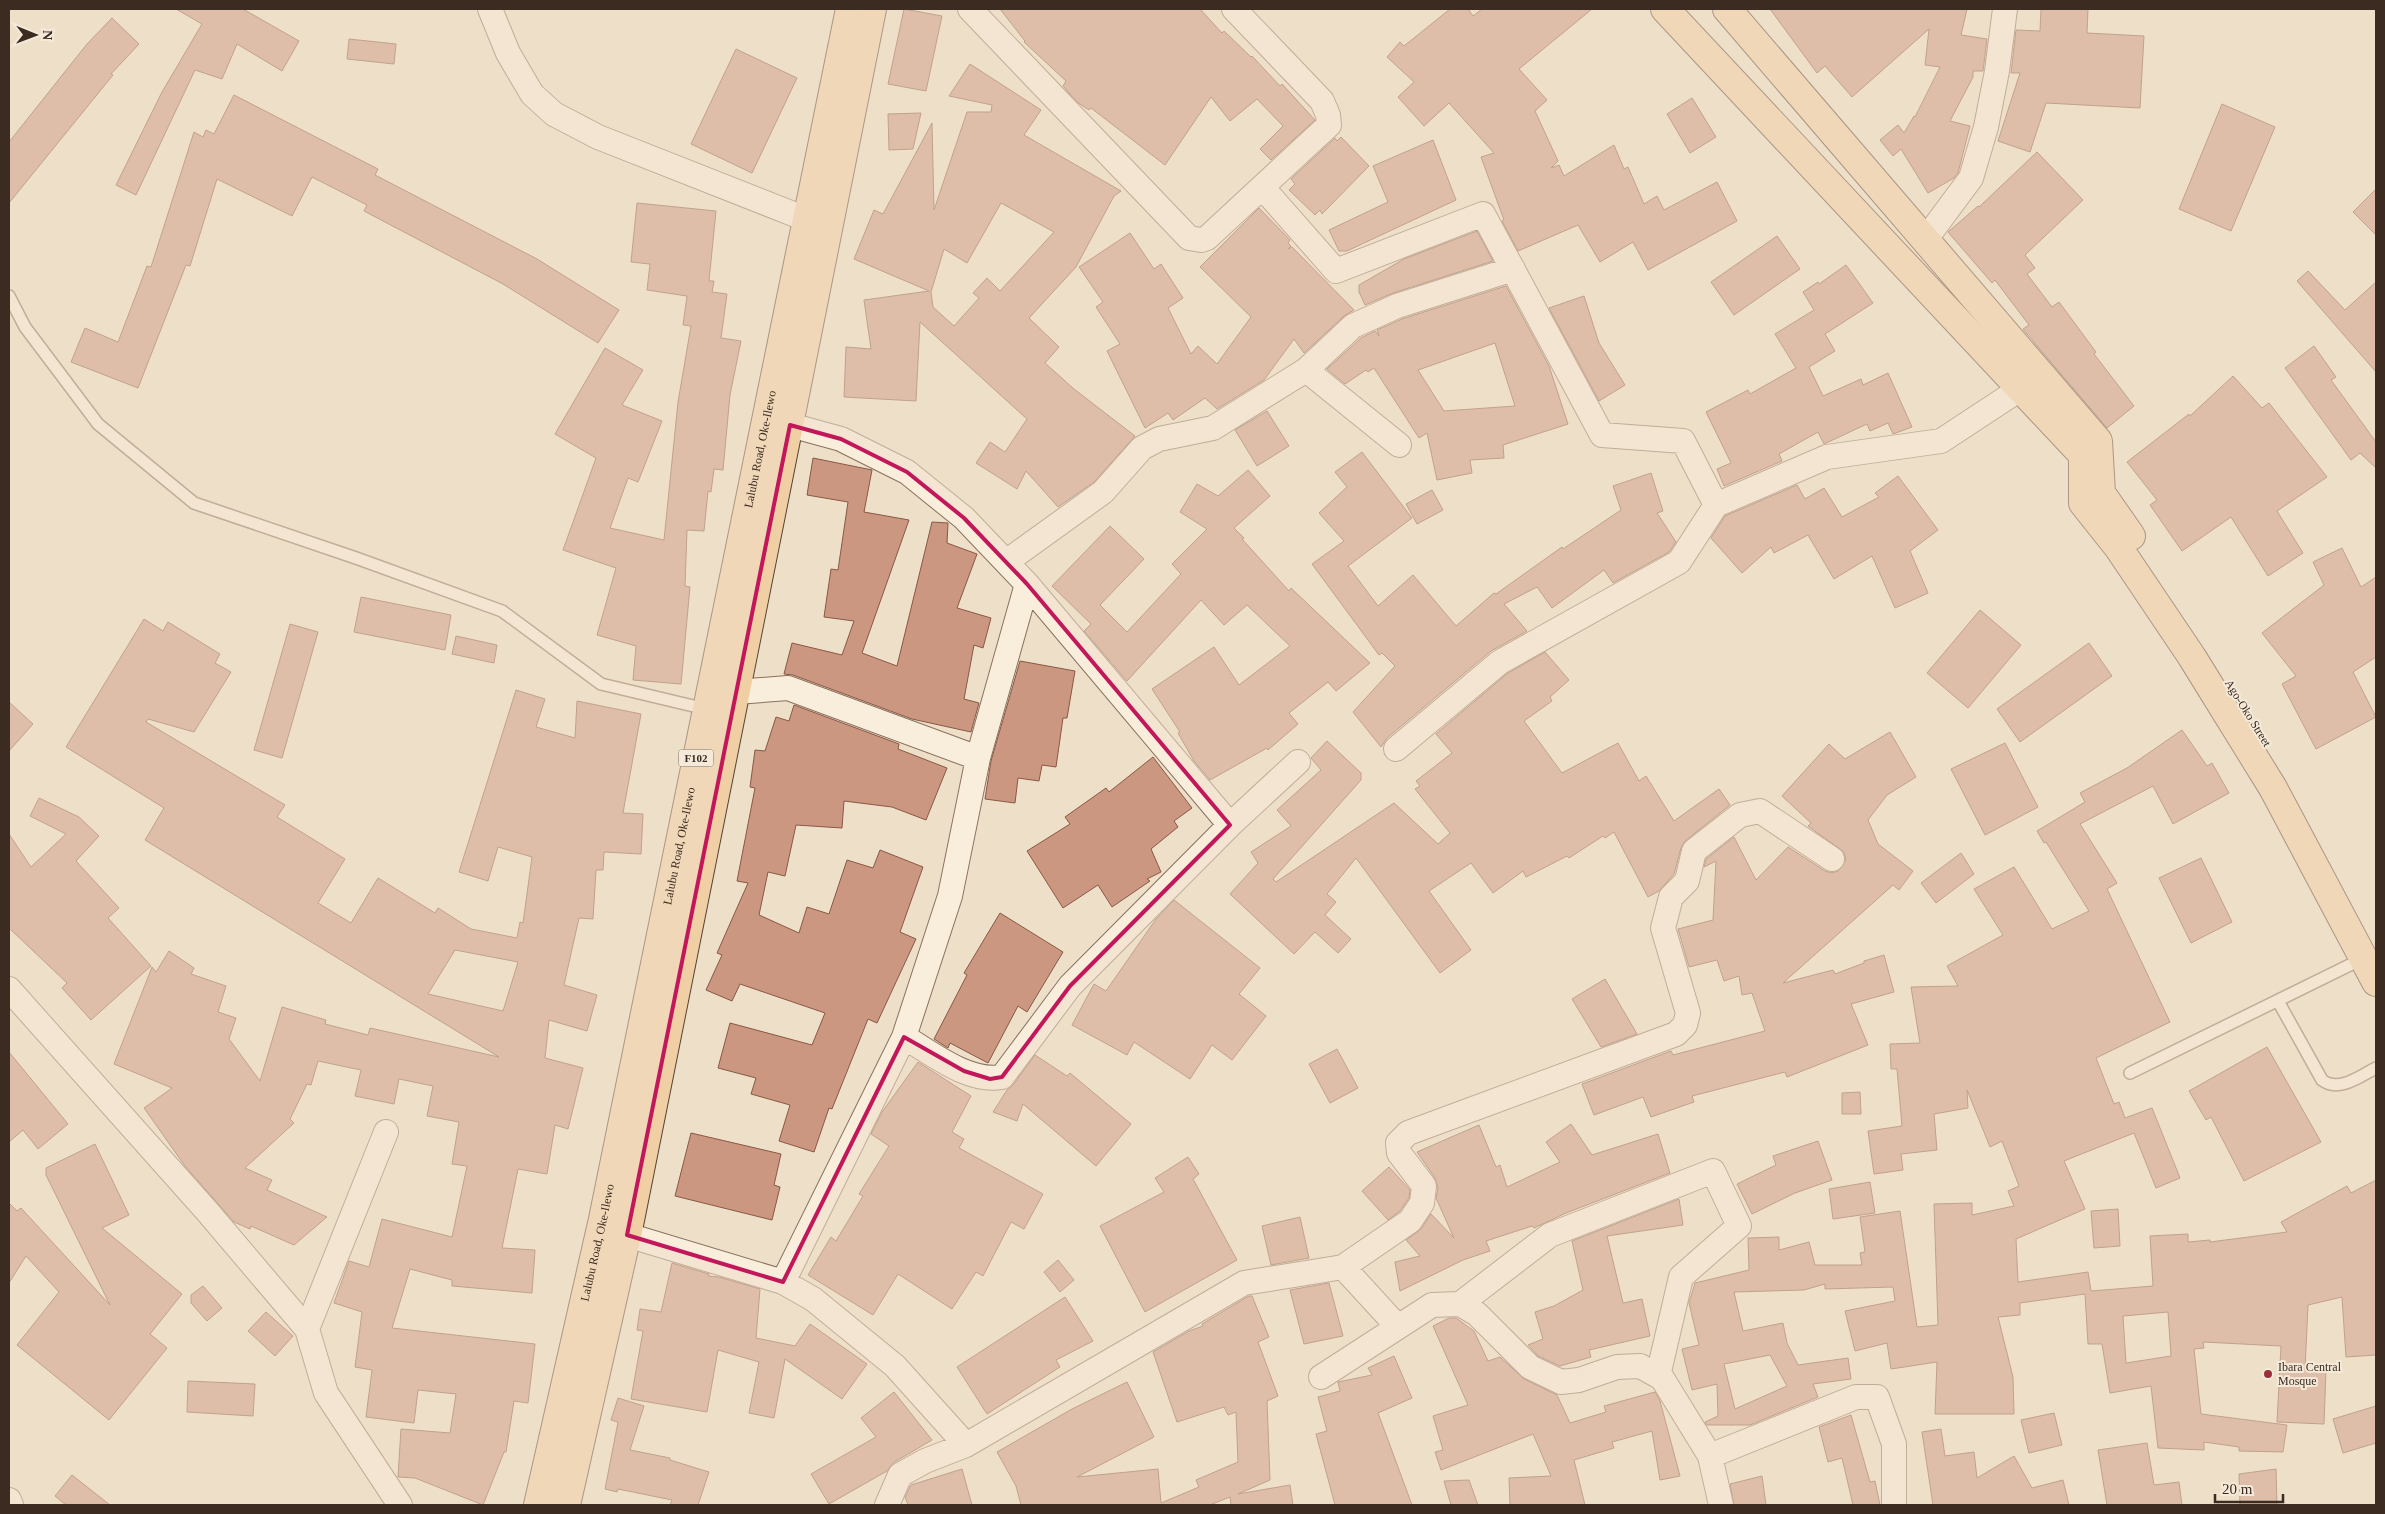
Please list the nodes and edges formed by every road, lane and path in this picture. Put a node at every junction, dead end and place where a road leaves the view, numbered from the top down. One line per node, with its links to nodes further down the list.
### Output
1 (490, 9): 10 (street)
2 (850, 9): 10 (main road, Lalubu Road, Oke-Ilewo / F102)
3 (872, 9): 16 (main road, Lalubu Road, Oke-Ilewo / F102)
4 (970, 9): 9 (street)
5 (1234, 9): 9 (street)
6 (1665, 9): 15 (main road)
7 (1727, 9): 11 (main road)
8 (2005, 9): 11 (street)
9 (1262, 187): 12 (street)
10 (806, 219): 23 (main road, Lalubu Road, Oke-Ilewo / F102)
11 (1925, 240): 18 (main road)
12 (1513, 269): 14 (street); 19 (street)
13 (9, 296): 23 (lane)
14 (1306, 370): 17 (street); 20 (street)
15 (2020, 389): 18 (main road); 19 (street)
16 (790, 425): 20 (street); 22 (main road, Lalubu Road, Oke-Ilewo / F102)
17 (1399, 445)
18 (2090, 448): 29 (main road)
19 (1716, 505): 24 (street)
20 (1006, 562): 21 (street)
21 (1027, 584): 25 (street); 27 (street)
22 (736, 692): 25 (street); 36 (main road, Lalubu Road, Oke-Ilewo / F102)
23 (706, 709): 49 (main road, Lalubu Road, Oke-Ilewo / F102)
24 (1396, 749)
25 (978, 758): 32 (street)
26 (1298, 762): 27 (street)
27 (1230, 825): 32 (street)
28 (1832, 859): 37 (street)
29 (2372, 961): 31 (lane)
30 (9, 989): 41 (street)
31 (2278, 1001): 33 (lane); 34 (lane)
32 (904, 1036): 38 (street)
33 (2376, 1068)
34 (2130, 1073)
35 (386, 1132): 41 (street)
36 (627, 1235): 38 (street); 50 (main road, Lalubu Road, Oke-Ilewo / F102)
37 (1343, 1267): 40 (street); 44 (street)
38 (783, 1282): 44 (street)
39 (1460, 1304): 40 (street); 42 (street); 42 (street)
40 (1398, 1327): 43 (street)
41 (307, 1329): 48 (street)
42 (1658, 1376): 45 (street)
43 (1321, 1377)
44 (966, 1445): 51 (street)
45 (1710, 1456): 52 (street); 53 (street)
46 (9, 1500): 47 (street)
47 (11, 1505)
48 (400, 1505)
49 (538, 1505)
50 (566, 1505)
51 (887, 1505)
52 (1721, 1505)
53 (1894, 1505)

